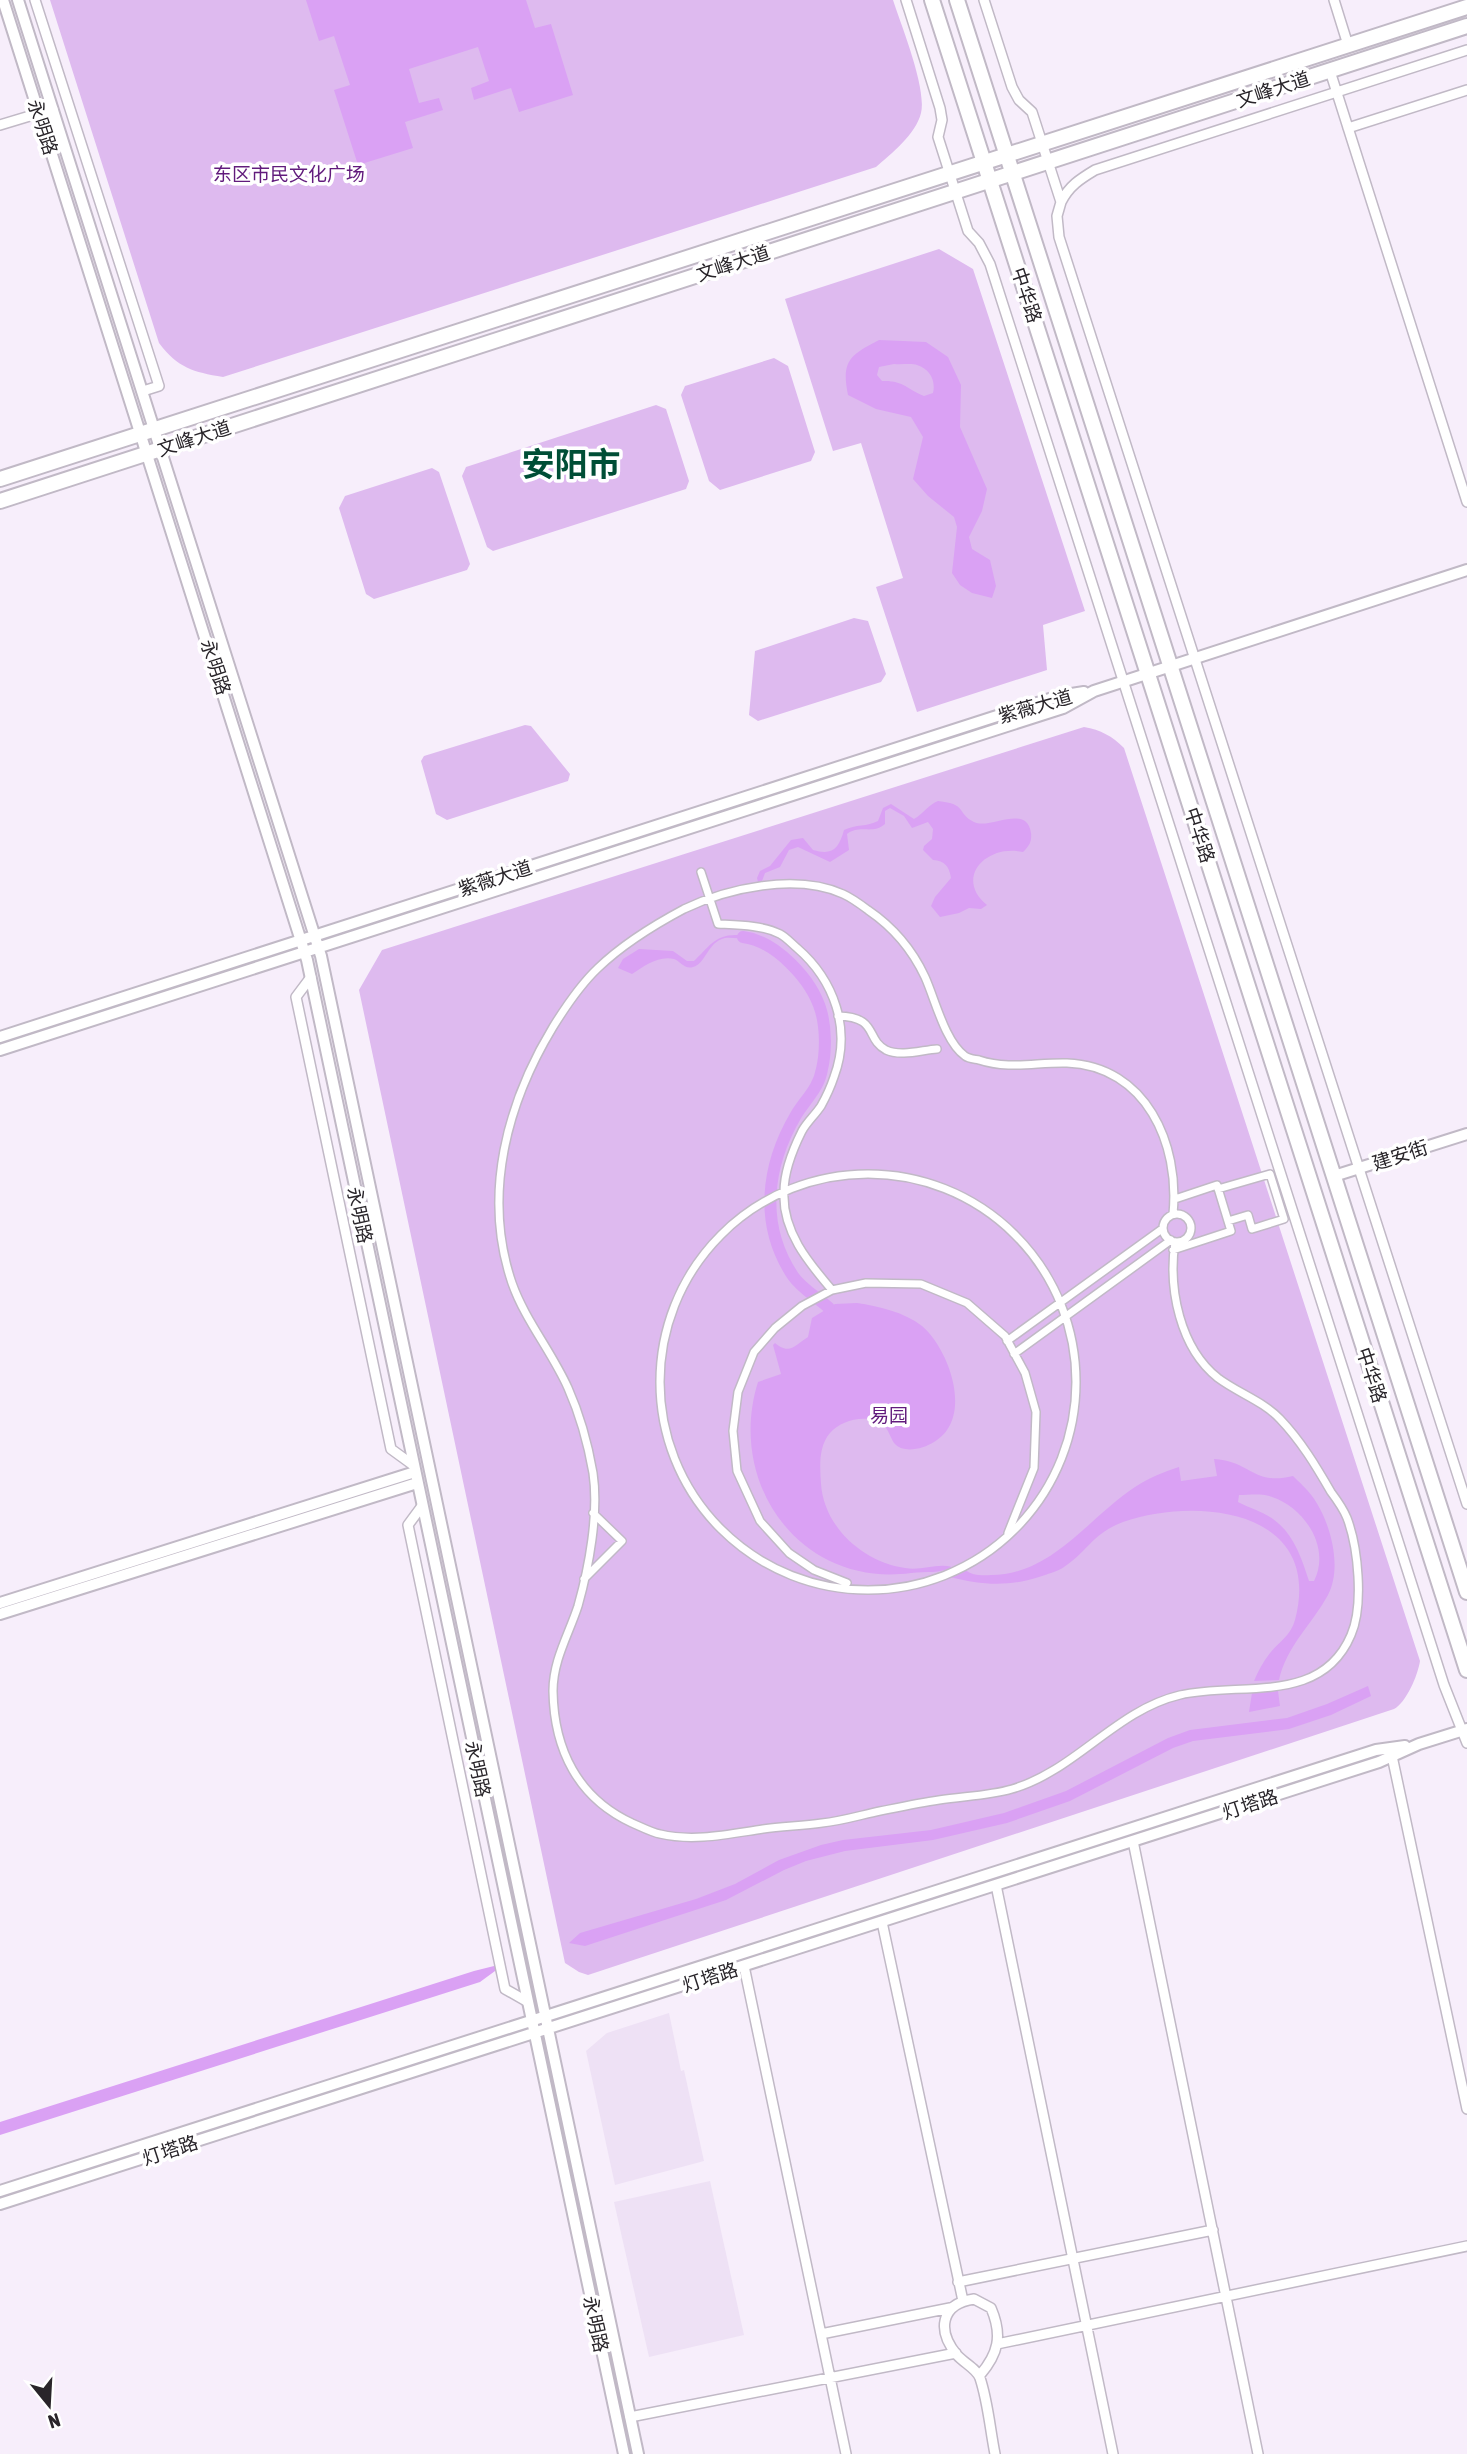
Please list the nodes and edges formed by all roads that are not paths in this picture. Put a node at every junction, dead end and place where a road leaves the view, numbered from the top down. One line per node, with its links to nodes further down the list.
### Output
1 (2, 0): 17 (street, 永明路)
2 (18, 0): 16 (street, 永明路)
3 (35, 0): 29 (street)
4 (906, 0): 24 (street)
5 (932, 0): 22 (main road, 中华路)
6 (957, 0): 21 (main road, 中华路)
7 (984, 0): 20 (street)
8 (1334, 0): 11 (street)
9 (1467, 7): 11 (main road, 文峰大道)
10 (1467, 26): 13 (main road, 文峰大道)
11 (1348, 45): 20 (main road, 文峰大道)
12 (1467, 50): 15 (street)
13 (1330, 71): 15 (street); 23 (main road, 文峰大道)
14 (1467, 90): 19 (street)
15 (1337, 92): 19 (street); 28 (street)
16 (52, 109): 17 (street); 29 (street, 永明路)
17 (39, 113): 18 (street); 30 (street, 永明路)
18 (0, 125)
19 (1348, 128): 34 (street)
20 (1042, 143): 21 (main road, 文峰大道); 23 (street)
21 (1007, 155): 22 (main road, 文峰大道); 25 (main road, 中华路)
22 (984, 162): 24 (main road, 文峰大道); 26 (main road, 中华路)
23 (1048, 162): 25 (main road, 文峰大道); 28 (street)
24 (949, 173): 27 (street); 30 (main road, 文峰大道)
25 (1013, 173): 26 (main road, 文峰大道); 37 (main road, 中华路)
26 (990, 181): 27 (main road, 文峰大道); 38 (main road, 中华路)
27 (955, 192): 31 (main road, 文峰大道); 39 (street)
28 (1061, 202): 36 (street)
29 (143, 391): 30 (street, 永明路)
30 (148, 431): 31 (street, 永明路); 32 (main road, 文峰大道)
31 (154, 451): 33 (main road, 文峰大道); 42 (street, 永明路); 43 (street, 永明路)
32 (0, 479)
33 (0, 500)
34 (1467, 502)
35 (1467, 570): 36 (street, 紫薇大道)
36 (1194, 657): 37 (street, 紫薇大道); 50 (street)
37 (1170, 665): 38 (street, 紫薇大道); 51 (main road, 中华路)
38 (1148, 673): 39 (street, 紫薇大道); 74 (main road, 中华路)
39 (1124, 681): 42 (street, 紫薇大道); 75 (street)
40 (701, 872): 41 (street)
41 (709, 897): 45 (street); 54 (street); 67 (street)
42 (317, 941): 43 (street, 紫薇大道); 84 (street, 永明路)
43 (303, 946): 44 (street, 永明路); 46 (street, 紫薇大道); 48 (street, 紫薇大道)
44 (311, 977): 64 (street, 永明路); 64 (street)
45 (838, 1016): 47 (street); 53 (street)
46 (0, 1037)
47 (937, 1049)
48 (0, 1050)
49 (1467, 1134): 50 (street, 建安街)
50 (1359, 1168): 51 (street, 建安街); 65 (street)
51 (1334, 1176): 71 (main road, 中华路)
52 (1218, 1189): 54 (street); 56 (street); 56 (street)
53 (783, 1193): 59 (street); 60 (street); 70 (street)
54 (1175, 1199): 55 (street)
55 (1173, 1213): 57 (street); 58 (street)
56 (1228, 1221): 58 (street)
57 (1162, 1229): 58 (street); 60 (street)
58 (1173, 1244): 61 (street); 69 (street)
59 (832, 1290): 62 (street); 70 (street)
60 (1060, 1303): 61 (street); 62 (street)
61 (1065, 1317): 63 (street); 68 (street)
62 (1007, 1341): 63 (street)
63 (1014, 1354): 68 (street)
64 (415, 1473): 66 (street, 永明路); 72 (street); 73 (street)
65 (1467, 1504)
66 (422, 1506): 83 (street, 永明路); 83 (street)
67 (593, 1513): 69 (street); 69 (street)
68 (1008, 1534): 70 (street)
69 (583, 1579)
70 (866, 1589)
71 (1467, 1592)
72 (0, 1603)
73 (0, 1614)
74 (1467, 1670)
75 (1465, 1730): 76 (street); 77 (street, 灯塔路)
76 (1467, 1743)
77 (1419, 1744): 78 (street, 灯塔路); 84 (street, 灯塔路)
78 (1392, 1756): 79 (street, 灯塔路); 88 (street)
79 (1133, 1841): 80 (street, 灯塔路); 91 (street)
80 (996, 1885): 81 (street, 灯塔路); 93 (street)
81 (882, 1922): 82 (street, 灯塔路); 94 (street)
82 (744, 1966): 86 (street, 灯塔路); 99 (street)
83 (528, 2002): 85 (street, 永明路)
84 (545, 2017): 85 (street, 灯塔路); 86 (street, 永明路)
85 (532, 2021): 87 (street, 永明路); 89 (street, 灯塔路)
86 (548, 2029): 87 (street, 灯塔路); 104 (street, 永明路)
87 (534, 2033): 90 (street, 灯塔路); 105 (street, 永明路)
88 (1467, 2109)
89 (0, 2191)
90 (0, 2204)
91 (1213, 2230): 93 (street); 95 (street)
92 (1467, 2246): 95 (street)
93 (1073, 2259): 94 (street); 98 (street)
94 (958, 2282): 96 (street)
95 (1226, 2296): 98 (street); 110 (street)
96 (962, 2301): 97 (street); 100 (street)
97 (952, 2308): 99 (street); 101 (street)
98 (1087, 2325): 100 (street); 109 (street)
99 (821, 2334): 103 (street)
100 (997, 2344): 102 (street)
101 (956, 2353): 102 (street); 103 (street)
102 (980, 2375): 108 (street)
103 (831, 2378): 104 (street); 107 (street)
104 (630, 2417): 106 (street, 永明路)
105 (624, 2454)
106 (638, 2454)
107 (846, 2454)
108 (995, 2454)
109 (1113, 2454)
110 (1258, 2454)

